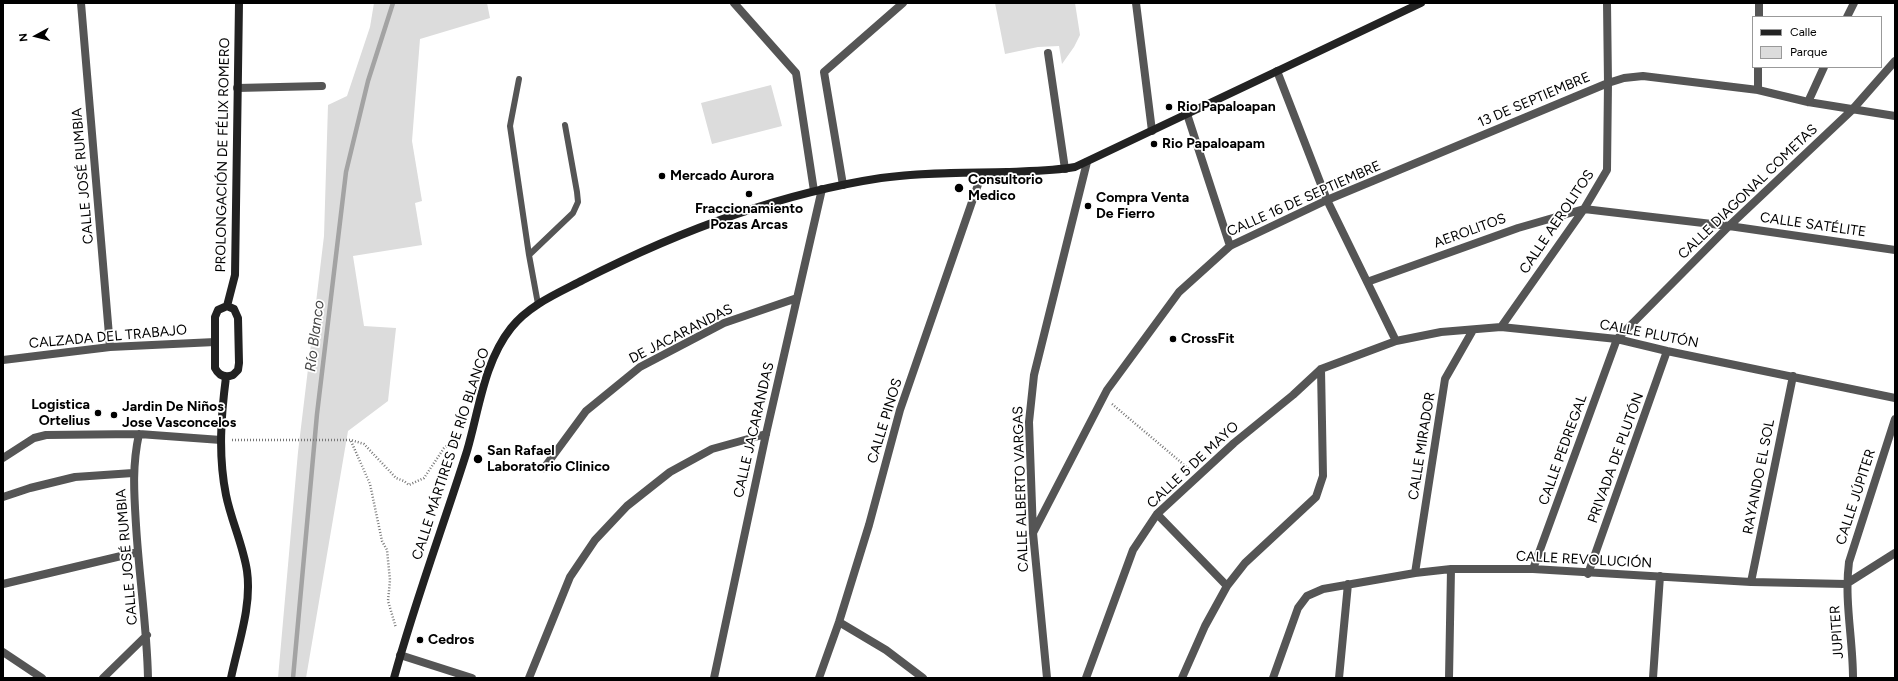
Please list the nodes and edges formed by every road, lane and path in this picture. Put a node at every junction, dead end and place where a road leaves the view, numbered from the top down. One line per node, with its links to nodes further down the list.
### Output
1 (81, 3): 49 (street, CALLE JOSÉ RUMBIA)
2 (239, 3): 20 (main road, PROLONGACIÓN DE FÉLIX ROMERO)
3 (734, 3): 33 (street)
4 (903, 3): 32 (street)
5 (1136, 3): 27 (street)
6 (1421, 3): 16 (main road, CALLE MÁRTIRES DE RÍO BLANCO)
7 (1607, 3): 18 (street, CALLE AEROLITOS)
8 (1759, 3): 10 (street)
9 (1854, 3): 11 (street)
10 (1759, 16)
11 (1848, 16)
12 (1048, 53): 30 (street)
13 (1895, 61): 23 (street, CALLE DIAGONAL COMETAS)
14 (1758, 68): 21 (street)
15 (1824, 68): 22 (street)
16 (1277, 71): 24 (main road, CALLE MÁRTIRES DE RÍO BLANCO); 34 (street)
17 (519, 79): 39 (lane)
18 (1608, 83): 21 (street, 13 DE SEPTIEMBRE); 28 (street, 13 DE SEPTIEMBRE); 35 (street, CALLE AEROLITOS)
19 (322, 86): 20 (street)
20 (237, 88): 43 (main road, PROLONGACIÓN DE FÉLIX ROMERO)
21 (1758, 90): 22 (street, 13 DE SEPTIEMBRE)
22 (1808, 102): 23 (street, 13 DE SEPTIEMBRE)
23 (1852, 110): 25 (street, 13 DE SEPTIEMBRE); 36 (street, CALLE DIAGONAL COMETAS)
24 (1187, 114): 27 (main road, CALLE MÁRTIRES DE RÍO BLANCO); 37 (street)
25 (1895, 116)
26 (565, 125): 39 (lane)
27 (1152, 131): 29 (main road, CALLE MÁRTIRES DE RÍO BLANCO)
28 (1469, 142): 34 (street, CALLE 16 DE SEPTIEMBRE)
29 (1087, 162): 30 (main road, CALLE MÁRTIRES DE RÍO BLANCO); 69 (street, CALLE ALBERTO VARGAS)
30 (1065, 169): 31 (main road, CALLE MÁRTIRES DE RÍO BLANCO)
31 (982, 173): 32 (main road, CALLE MÁRTIRES DE RÍO BLANCO); 82 (street, CALLE PINOS)
32 (842, 185): 33 (main road, CALLE MÁRTIRES DE RÍO BLANCO)
33 (818, 190): 41 (street, CALLE JACARANDAS); 42 (main road, CALLE MÁRTIRES DE RÍO BLANCO)
34 (1327, 200): 37 (street, CALLE 16 DE SEPTIEMBRE); 40 (street)
35 (1584, 209): 36 (street, CALLE SATÉLITE); 40 (street, AEROLITOS); 44 (street, CALLE AEROLITOS)
36 (1730, 226): 38 (street, CALLE SATÉLITE); 46 (street, CALLE DIAGONAL COMETAS)
37 (1230, 246): 55 (street, CALLE 16 DE SEPTIEMBRE)
38 (1895, 250)
39 (529, 255): 42 (lane)
40 (1367, 282): 47 (street)
41 (798, 298): 59 (street, CALLE JACARANDAS); 64 (street, DE JACARANDAS)
42 (538, 304): 62 (main road, CALLE MÁRTIRES DE RÍO BLANCO)
43 (227, 306): 48 (main road); 54 (main road)
44 (1501, 327): 45 (street, CALLE PLUTÓN); 46 (street, CALLE PLUTÓN)
45 (1473, 330): 47 (street, CALLE PLUTÓN); 74 (street, CALLE MIRADOR)
46 (1617, 339): 50 (street, CALLE PLUTÓN); 73 (street, CALLE PEDREGAL)
47 (1396, 341): 52 (street, CALLE 5 DE MAYO)
48 (215, 342): 49 (street, CALZADA DEL TRABAJO); 54 (main road)
49 (110, 347): 51 (street, CALZADA DEL TRABAJO)
50 (1667, 351): 53 (street, CALLE PLUTÓN); 75 (street, PRIVADA DE PLUTÓN)
51 (3, 360)
52 (1320, 369): 66 (street, CALLE 5 DE MAYO); 81 (street)
53 (1793, 376): 56 (street, CALLE PLUTÓN); 77 (street, RAYANDO EL SOL)
54 (226, 377): 60 (main road)
55 (1103, 396): 66 (path); 69 (street, CALLE 16 DE SEPTIEMBRE)
56 (1895, 398)
57 (1895, 419): 80 (street, CALLE JÚPITER)
58 (139, 434): 60 (street); 63 (street); 65 (street, CALLE JOSÉ RUMBIA)
59 (766, 434): 93 (street); 94 (street, CALLE JACARANDAS)
60 (221, 440): 61 (path); 90 (main road)
61 (351, 440): 62 (path); 83 (path)
62 (467, 448): 86 (main road, CALLE MÁRTIRES DE RÍO BLANCO)
63 (3, 458)
64 (544, 468)
65 (133, 473): 67 (street); 70 (street, CALLE JOSÉ RUMBIA)
66 (1197, 476): 68 (street, CALLE 5 DE MAYO)
67 (3, 497)
68 (1157, 514): 81 (street); 98 (street, CALLE 5 DE MAYO)
69 (1033, 533): 97 (street, CALLE ALBERTO VARGAS)
70 (138, 552): 78 (street); 84 (street, CALLE JOSÉ RUMBIA)
71 (1895, 553): 80 (street)
72 (1451, 569): 73 (street, CALLE REVOLUCIÓN); 74 (street, CALLE REVOLUCIÓN); 102 (street)
73 (1533, 569): 75 (street, CALLE REVOLUCIÓN)
74 (1415, 572): 79 (street, CALLE REVOLUCIÓN)
75 (1588, 574): 76 (street, CALLE REVOLUCIÓN)
76 (1660, 576): 77 (street, CALLE REVOLUCIÓN); 103 (street)
77 (1751, 582): 80 (street, CALLE REVOLUCIÓN)
78 (3, 584)
79 (1348, 584): 100 (street, CALLE REVOLUCIÓN); 101 (street)
80 (1846, 584): 104 (street, JUPITER)
81 (1227, 586): 99 (street)
82 (839, 622): 95 (street, CALLE PINOS); 96 (street)
83 (397, 634)
84 (147, 635): 88 (street); 89 (street, CALLE JOSÉ RUMBIA)
85 (3, 652): 87 (street)
86 (400, 655): 91 (main road, CALLE MÁRTIRES DE RÍO BLANCO); 92 (street)
87 (42, 678)
88 (103, 678)
89 (148, 678)
90 (231, 678)
91 (394, 678)
92 (472, 678)
93 (529, 678)
94 (714, 678)
95 (819, 678)
96 (923, 678)
97 (1046, 678)
98 (1086, 678)
99 (1182, 678)
100 (1273, 678)
101 (1339, 678)
102 (1449, 678)
103 (1653, 678)
104 (1852, 678)

